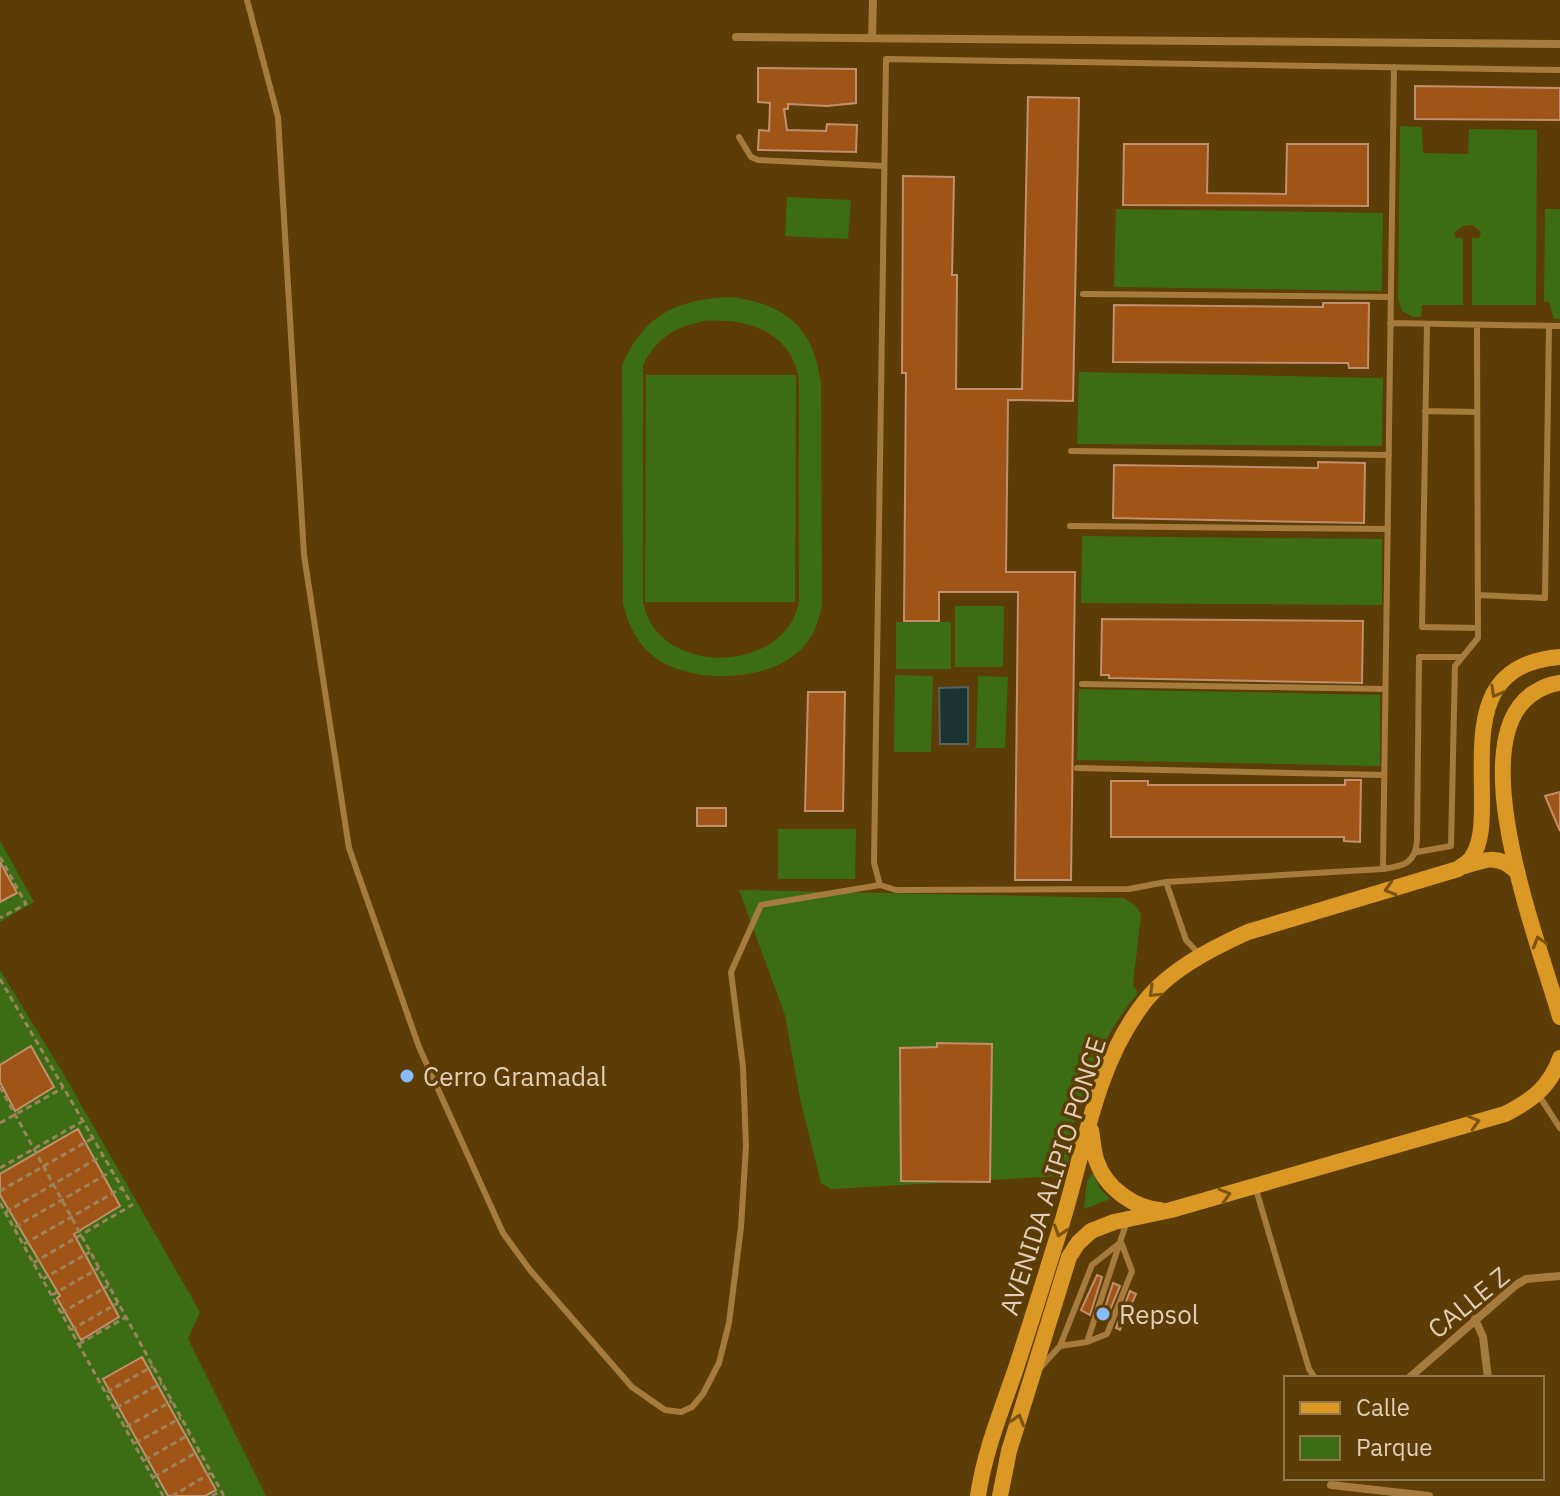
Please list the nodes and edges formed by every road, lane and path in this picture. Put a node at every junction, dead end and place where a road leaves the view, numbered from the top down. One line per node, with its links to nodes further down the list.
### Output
1 (247, 0): 38 (lane)
2 (873, 0): 4 (street)
3 (736, 37): 4 (street)
4 (872, 38): 5 (street)
5 (1560, 44)
6 (1394, 67): 7 (lane); 9 (lane); 11 (lane)
7 (1560, 70)
8 (739, 137): 9 (lane)
9 (884, 166): 38 (lane)
10 (1083, 294): 11 (lane)
11 (1391, 297): 12 (lane)
12 (1390, 323): 13 (lane); 20 (lane)
13 (1427, 324): 14 (lane); 17 (lane)
14 (1477, 325): 15 (lane); 18 (lane)
15 (1549, 326): 16 (lane); 23 (lane)
16 (1560, 326)
17 (1425, 411): 18 (lane); 24 (lane)
18 (1477, 412): 23 (lane)
19 (1071, 451): 20 (lane)
20 (1389, 455): 22 (lane)
21 (1070, 526): 22 (lane)
22 (1388, 529): 29 (lane)
23 (1478, 595): 24 (lane)
24 (1478, 628): 25 (lane)
25 (1462, 657): 32 (lane); 32 (lane)
26 (1560, 657): 35 (main road, one-way to 35)
27 (1560, 683): 36 (main road)
28 (1082, 684): 29 (lane)
29 (1385, 689): 31 (lane)
30 (1077, 768): 31 (lane)
31 (1384, 775): 34 (lane)
32 (1417, 852): 34 (lane)
33 (0, 857): 39 (path)
34 (1383, 869): 37 (lane)
35 (1458, 869): 36 (main road, AVENIDA ALIPIO PONCE); 40 (main road, AVENIDA ALIPIO PONCE, one-way to 40)
36 (1517, 872): 42 (main road, one-way to 36)
37 (1166, 882): 38 (lane); 40 (lane)
38 (880, 885)
39 (0, 918)
40 (1201, 956): 49 (main road, AVENIDA ALIPIO PONCE, one-way to 49)
41 (0, 979): 45 (path)
42 (1560, 1017)
43 (1560, 1058): 46 (main road, AVENIDA ALIPIO PONCE)
44 (0, 1087): 47 (path)
45 (63, 1088): 47 (path); 48 (path)
46 (1538, 1094): 51 (lane); 59 (main road, AVENIDA ALIPIO PONCE, one-way to 46)
47 (15, 1115): 50 (path); 53 (path)
48 (83, 1121): 52 (path); 53 (path)
49 (1090, 1121): 64 (main road); 88 (main road, AVENIDA ALIPIO PONCE, one-way to 88)
50 (0, 1123)
51 (1560, 1128)
52 (93, 1138): 54 (path); 55 (path)
53 (34, 1149): 55 (path); 56 (path)
54 (103, 1155): 57 (path); 58 (path)
55 (43, 1166): 58 (path); 61 (path)
56 (0, 1168)
57 (112, 1171): 60 (path); 62 (path)
58 (53, 1184): 62 (path); 65 (path)
59 (1255, 1186): 64 (main road, AVENIDA ALIPIO PONCE, one-way to 59); 89 (lane)
60 (122, 1188): 66 (path); 69 (path)
61 (0, 1191)
62 (61, 1200): 66 (path); 68 (path)
63 (0, 1203): 65 (path)
64 (1171, 1210): 67 (main road, AVENIDA ALIPIO PONCE)
65 (5, 1212): 68 (path)
66 (71, 1217): 69 (path); 71 (path)
67 (1127, 1221): 70 (lane); 92 (main road, AVENIDA ALIPIO PONCE)
68 (14, 1228): 71 (path)
69 (80, 1235): 72 (path); 73 (path)
70 (1121, 1242): 84 (lane); 84 (lane); 86 (lane)
71 (23, 1244): 73 (path)
72 (90, 1252): 74 (path); 76 (path)
73 (33, 1263): 76 (path)
74 (99, 1268): 77 (path); 78 (path)
75 (1560, 1276): 82 (street, CALLE Z)
76 (43, 1279): 78 (path)
77 (108, 1286): 79 (path); 80 (path)
78 (52, 1295): 80 (path)
79 (118, 1303): 81 (path); 83 (path)
80 (61, 1313): 83 (path)
81 (126, 1317): 85 (path); 87 (path)
82 (1475, 1319): 90 (street, CALLE Z); 91 (street)
83 (71, 1330): 85 (path)
84 (1087, 1342): 86 (lane)
85 (79, 1344): 94 (path)
86 (1060, 1346): 92 (lane)
87 (153, 1366): 93 (path); 94 (path)
88 (1014, 1373): 92 (lane); 112 (main road, AVENIDA ALIPIO PONCE)
89 (1314, 1376)
90 (1411, 1376)
91 (1488, 1376)
92 (1031, 1379): 113 (main road, AVENIDA ALIPIO PONCE, one-way to 92)
93 (162, 1383): 95 (path); 96 (path)
94 (106, 1393): 96 (path)
95 (172, 1401): 97 (path); 98 (path)
96 (115, 1409): 98 (path)
97 (181, 1418): 99 (path); 100 (path)
98 (125, 1428): 100 (path)
99 (190, 1434): 101 (path); 102 (path)
100 (134, 1444): 102 (path)
101 (199, 1451): 103 (path); 104 (path)
102 (143, 1461): 104 (path)
103 (211, 1473): 106 (path); 109 (path)
104 (153, 1478): 108 (path)
105 (1331, 1485): 107 (street)
106 (221, 1491): 110 (path); 111 (path)
107 (1395, 1494): 114 (street)
108 (163, 1496)
109 (172, 1496)
110 (212, 1496)
111 (224, 1496)
112 (978, 1496)
113 (1000, 1496)
114 (1429, 1496)

